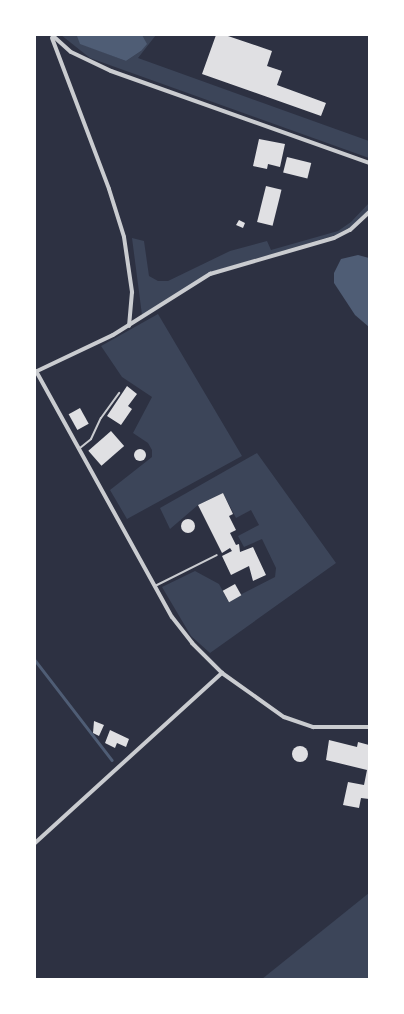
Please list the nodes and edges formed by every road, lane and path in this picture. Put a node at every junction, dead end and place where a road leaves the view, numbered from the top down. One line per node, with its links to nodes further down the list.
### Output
1 (52, 35): 2 (street); 4 (street)
2 (369, 163)
3 (369, 212): 4 (street)
4 (128, 326): 5 (street)
5 (35, 371): 7 (street)
6 (119, 393): 7 (lane)
7 (79, 449): 9 (street)
8 (217, 555): 9 (lane)
9 (155, 586): 10 (street)
10 (222, 673): 11 (street); 12 (street)
11 (369, 727)
12 (35, 843)

